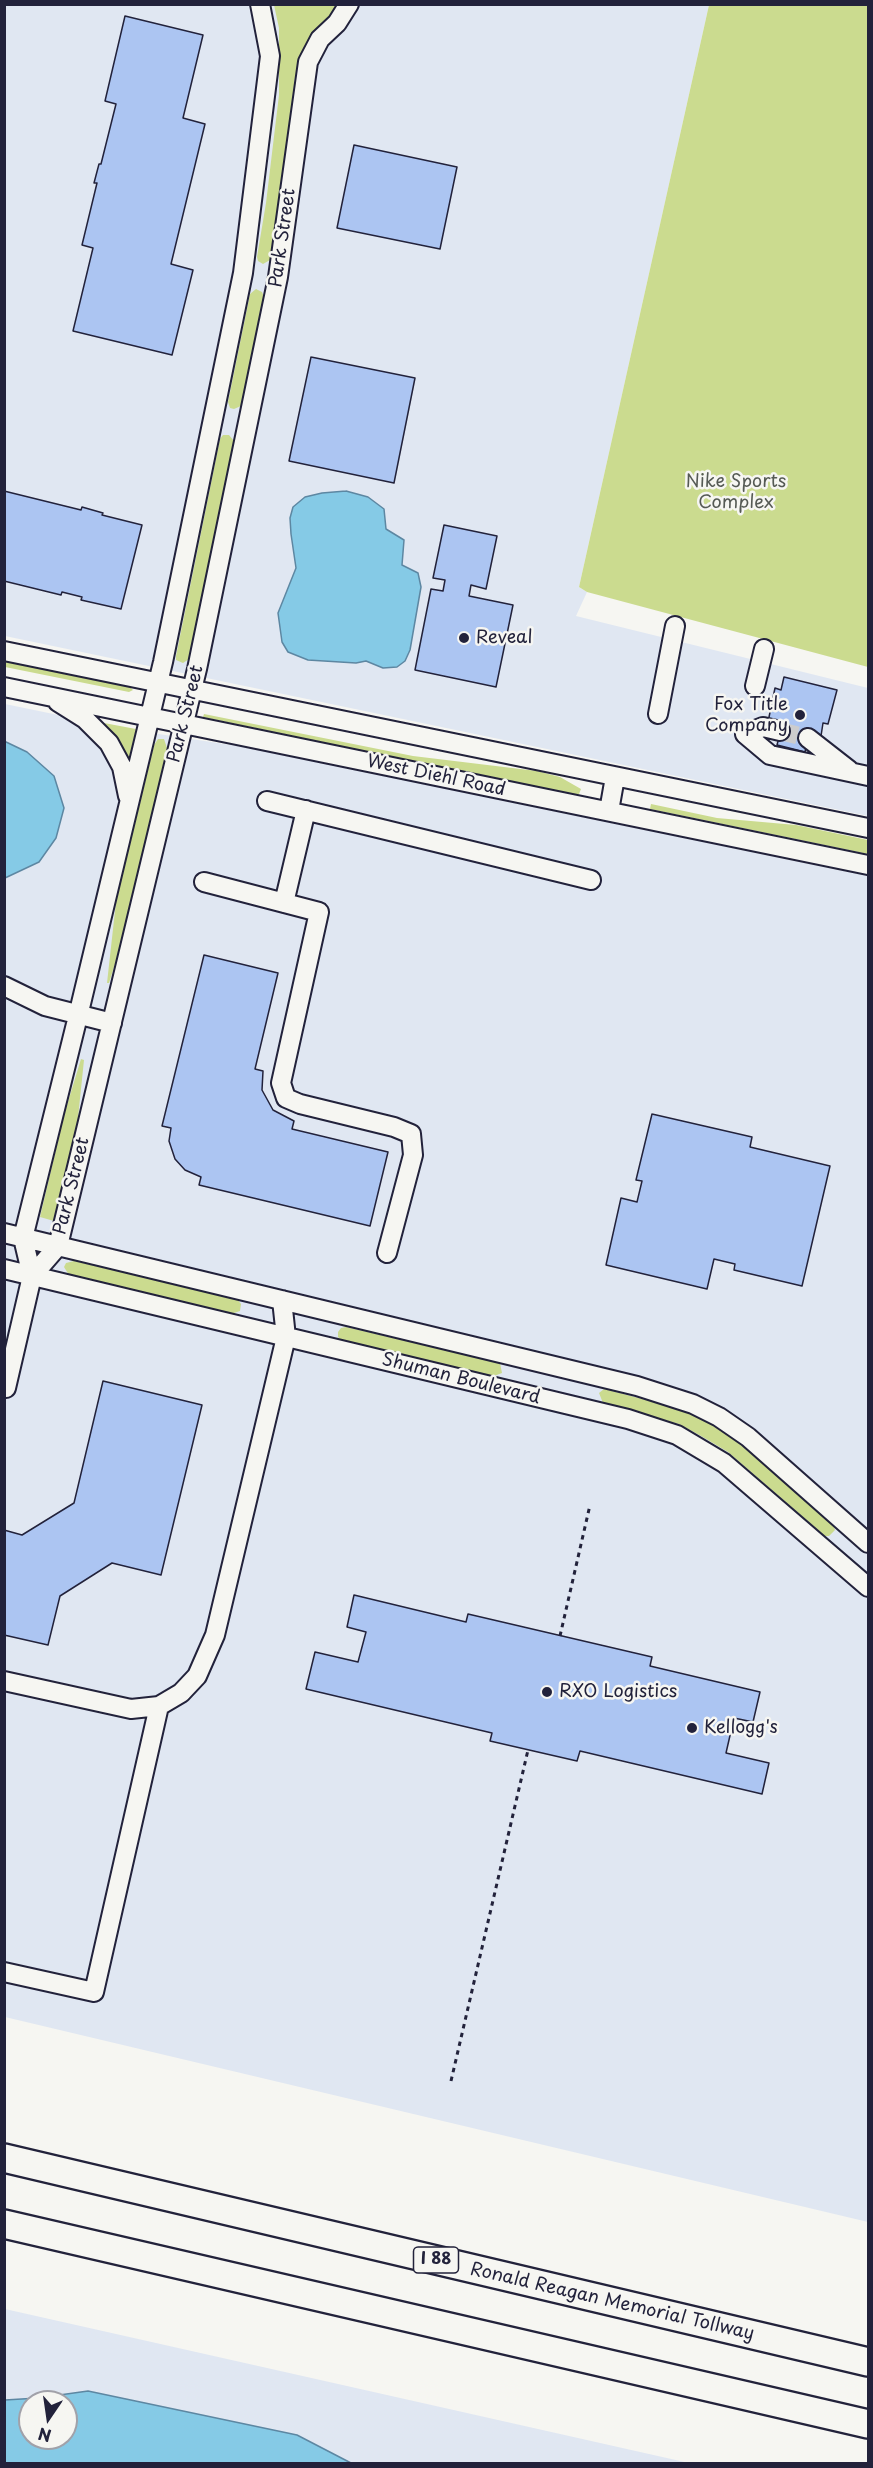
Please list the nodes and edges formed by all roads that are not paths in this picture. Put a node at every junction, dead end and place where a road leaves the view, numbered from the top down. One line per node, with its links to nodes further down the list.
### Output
1 (260, 4): 6 (street, Park Street)
2 (349, 4): 9 (street, Park Street)
3 (675, 626): 11 (street)
4 (764, 649): 7 (street)
5 (4, 651): 6 (street, West Diehl Road)
6 (157, 683): 9 (street, West Diehl Road); 12 (street, Park Street)
7 (755, 686)
8 (4, 687): 10 (street, West Diehl Road)
9 (192, 690): 13 (street, Park Street); 17 (street, West Diehl Road)
10 (49, 696): 12 (street, West Diehl Road); 19 (street)
11 (658, 714)
12 (150, 717): 13 (street, West Diehl Road); 19 (street, Park Street)
13 (183, 723): 21 (street, West Diehl Road); 29 (street, Park Street)
14 (780, 735): 16 (street)
15 (807, 741): 16 (street)
16 (861, 775)
17 (615, 777): 21 (street); 22 (street, West Diehl Road)
18 (267, 801): 20 (street)
19 (129, 803): 28 (street, Park Street)
20 (306, 810): 24 (street); 26 (street)
21 (609, 811): 23 (street, West Diehl Road)
22 (868, 828)
23 (868, 865)
24 (591, 880)
25 (204, 882): 26 (street)
26 (285, 903): 33 (street)
27 (4, 986): 28 (street)
28 (78, 1016): 29 (street); 31 (street, Park Street)
29 (112, 1023): 32 (street, Park Street)
30 (4, 1233): 31 (street, Shuman Boulevard)
31 (23, 1238): 32 (street, Shuman Boulevard); 35 (street, Park Street)
32 (58, 1246): 35 (street, Park Street); 36 (street, Shuman Boulevard)
33 (387, 1253)
34 (4, 1269): 35 (street, Shuman Boulevard)
35 (32, 1276): 37 (street); 38 (street, Shuman Boulevard)
36 (282, 1300): 38 (street); 40 (street, Shuman Boulevard)
37 (12, 1329): 39 (street)
38 (286, 1336): 41 (street, Shuman Boulevard); 43 (street)
39 (6, 1388)
40 (868, 1543)
41 (868, 1587)
42 (4, 1681): 43 (street)
43 (159, 1706): 44 (street)
44 (4, 1972)
45 (4, 2158): 47 (highway, Ronald Reagan Memorial Tollway / I 88)
46 (4, 2224): 48 (highway)
47 (868, 2362)
48 (868, 2424)

